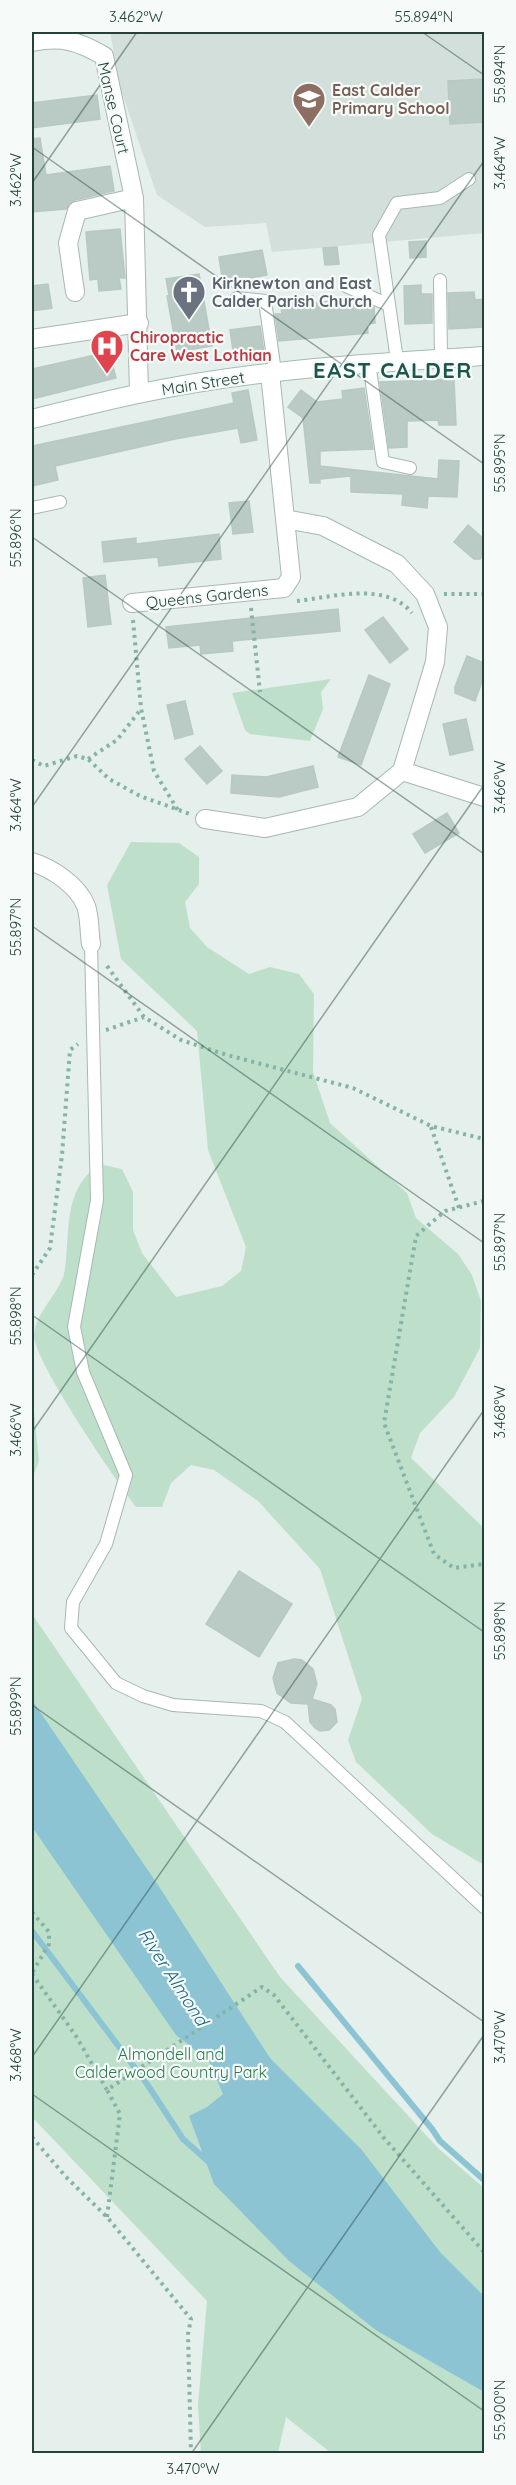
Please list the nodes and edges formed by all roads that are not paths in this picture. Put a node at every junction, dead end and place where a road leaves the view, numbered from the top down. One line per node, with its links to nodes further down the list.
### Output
1 (32, 42): 3 (street, Manse Court)
2 (469, 178): 8 (lane)
3 (134, 198): 6 (street); 9 (street, Manse Court)
4 (440, 280): 12 (lane)
5 (346, 286): 8 (lane)
6 (75, 292)
7 (237, 298): 15 (lane)
8 (389, 305): 13 (lane)
9 (139, 323): 10 (street); 16 (street, Manse Court)
10 (32, 339)
11 (484, 356): 12 (street, Main Street)
12 (441, 359): 13 (street, Main Street)
13 (397, 360): 14 (street, Main Street)
14 (369, 362): 15 (street, Main Street); 18 (lane)
15 (272, 373): 16 (street, Main Street); 21 (street, Queens Gardens)
16 (139, 393): 17 (street, Main Street)
17 (32, 419)
18 (410, 468)
19 (60, 502): 20 (lane)
20 (32, 508)
21 (285, 519): 22 (street, Queens Gardens); 23 (street)
22 (132, 603)
23 (402, 771): 24 (street); 25 (street)
24 (484, 797)
25 (205, 819)
26 (32, 862): 27 (street)
27 (91, 944): 28 (lane)
28 (484, 1907)

